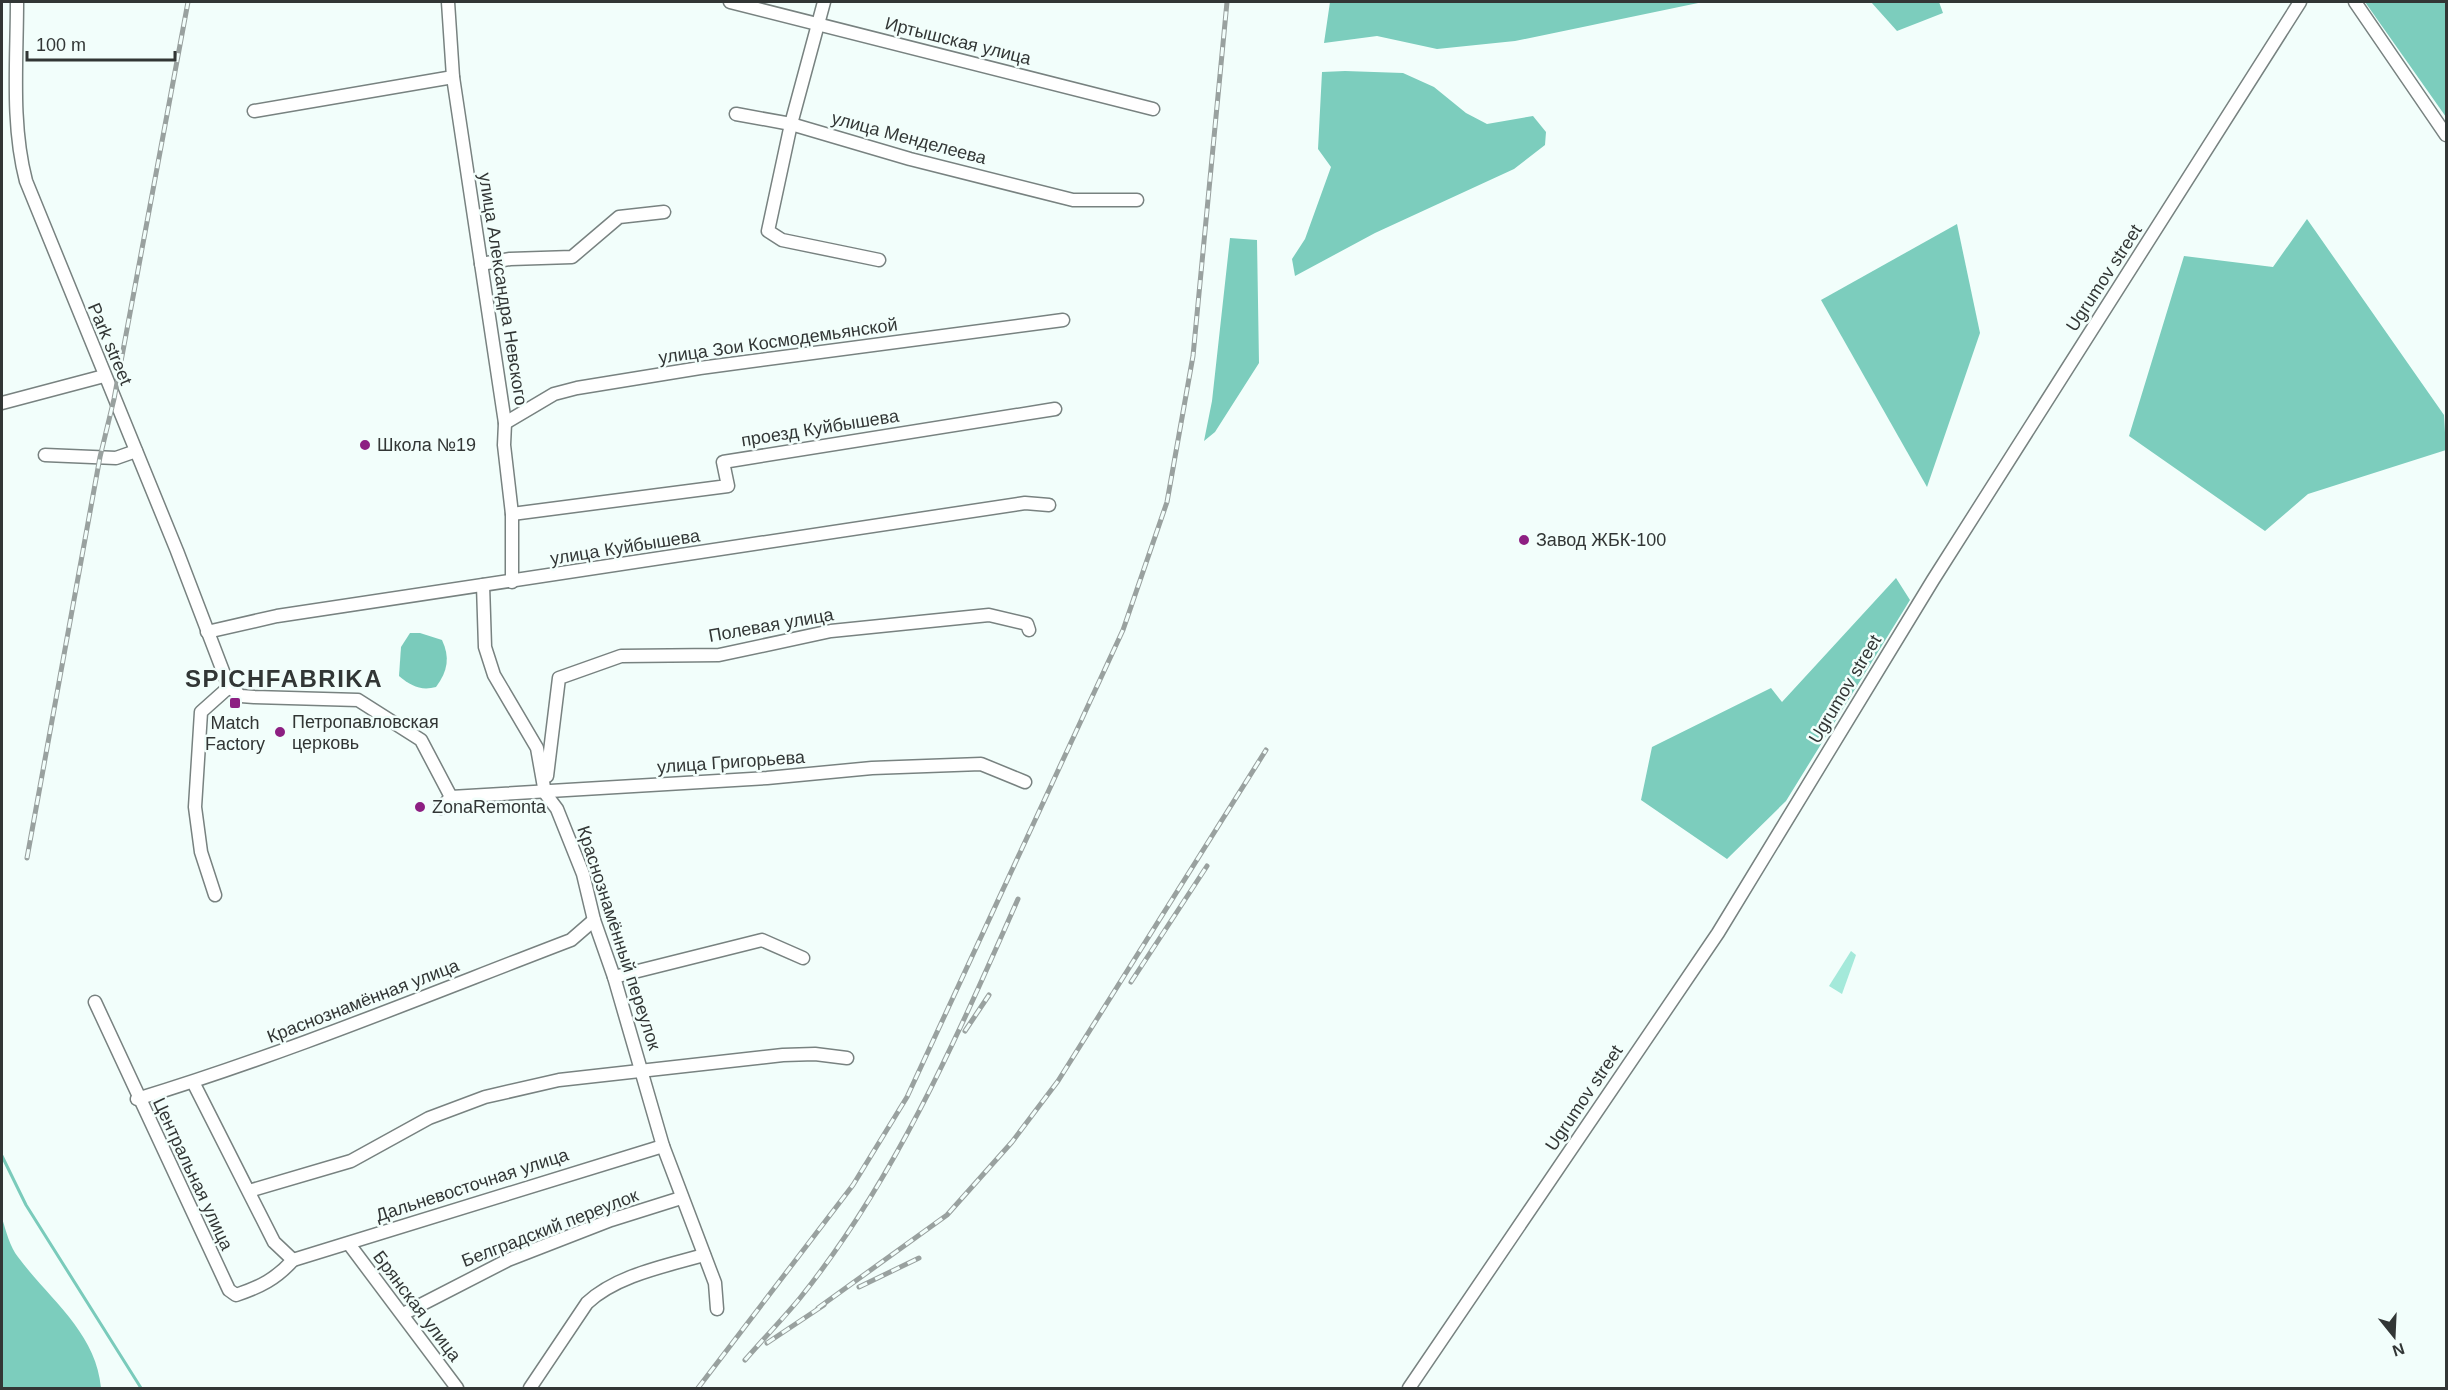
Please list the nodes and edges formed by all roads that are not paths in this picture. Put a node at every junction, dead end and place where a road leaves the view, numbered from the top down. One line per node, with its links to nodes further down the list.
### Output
1 (17, 2): 19 (street, Park street)
2 (448, 2): 8 (street, улица Александра Невского)
3 (730, 2): 7 (street, Иртышская улица)
4 (824, 2): 7 (street)
5 (2300, 2): 55 (street, Ugrumov street)
6 (2355, 2): 13 (street)
7 (818, 25): 9 (street, Иртышская улица); 12 (street)
8 (453, 77): 10 (street); 17 (street, улица Александра Невского)
9 (1148, 107)
10 (254, 111)
11 (735, 114): 12 (street, улица Менделеева)
12 (791, 124): 14 (street, улица Менделеева); 16 (street)
13 (2446, 135)
14 (1137, 200)
15 (664, 212): 17 (street)
16 (879, 260)
17 (481, 264): 22 (street, улица Александра Невского)
18 (1063, 320): 22 (street, улица Зои Космодемьянской)
19 (104, 376): 20 (street); 23 (street, Park street)
20 (2, 403)
21 (1055, 409): 26 (street, проезд Куйбышева)
22 (505, 423): 26 (street, улица Александра Невского)
23 (136, 451): 24 (street); 30 (street, Park street)
24 (45, 455)
25 (1049, 505): 27 (street, улица Куйбышева)
26 (512, 514): 27 (street, улица Александра Невского)
27 (512, 582): 28 (street, улица Куйбышева)
28 (483, 585): 30 (street, улица Куйбышева); 33 (street, Краснознамённый переулок)
29 (1029, 630): 33 (street, Полевая улица)
30 (207, 632): 31 (street, Park street)
31 (229, 687): 34 (street); 36 (street)
32 (1025, 782): 33 (street, улица Григорьева)
33 (545, 792): 34 (street, улица Григорьева); 37 (street, Краснознамённый переулок)
34 (451, 797): 35 (street)
35 (441, 808)
36 (215, 895)
37 (594, 920): 39 (street, Краснознамённый переулок); 43 (street, Краснознамённая улица)
38 (803, 958): 39 (street)
39 (614, 977): 42 (street, Краснознамённый переулок)
40 (94, 1002): 44 (street, Центральная улица)
41 (847, 1058): 42 (street)
42 (642, 1072): 45 (street, Краснознамённый переулок); 46 (street)
43 (193, 1082): 44 (street, Краснознамённая улица); 46 (street)
44 (137, 1099): 50 (street, Центральная улица)
45 (663, 1146): 47 (street, Краснознамённый переулок); 48 (street, Дальневосточная улица)
46 (249, 1191): 50 (street)
47 (681, 1198): 49 (street, Краснознамённый переулок); 52 (street, Белградский переулок)
48 (349, 1244): 50 (street, Дальневосточная улица); 52 (street, Брянская улица)
49 (704, 1256): 51 (street, Краснознамённый переулок); 54 (street)
50 (293, 1260)
51 (717, 1308)
52 (403, 1314): 53 (street, Брянская улица)
53 (457, 1389)
54 (530, 1389)
55 (1409, 1389)

